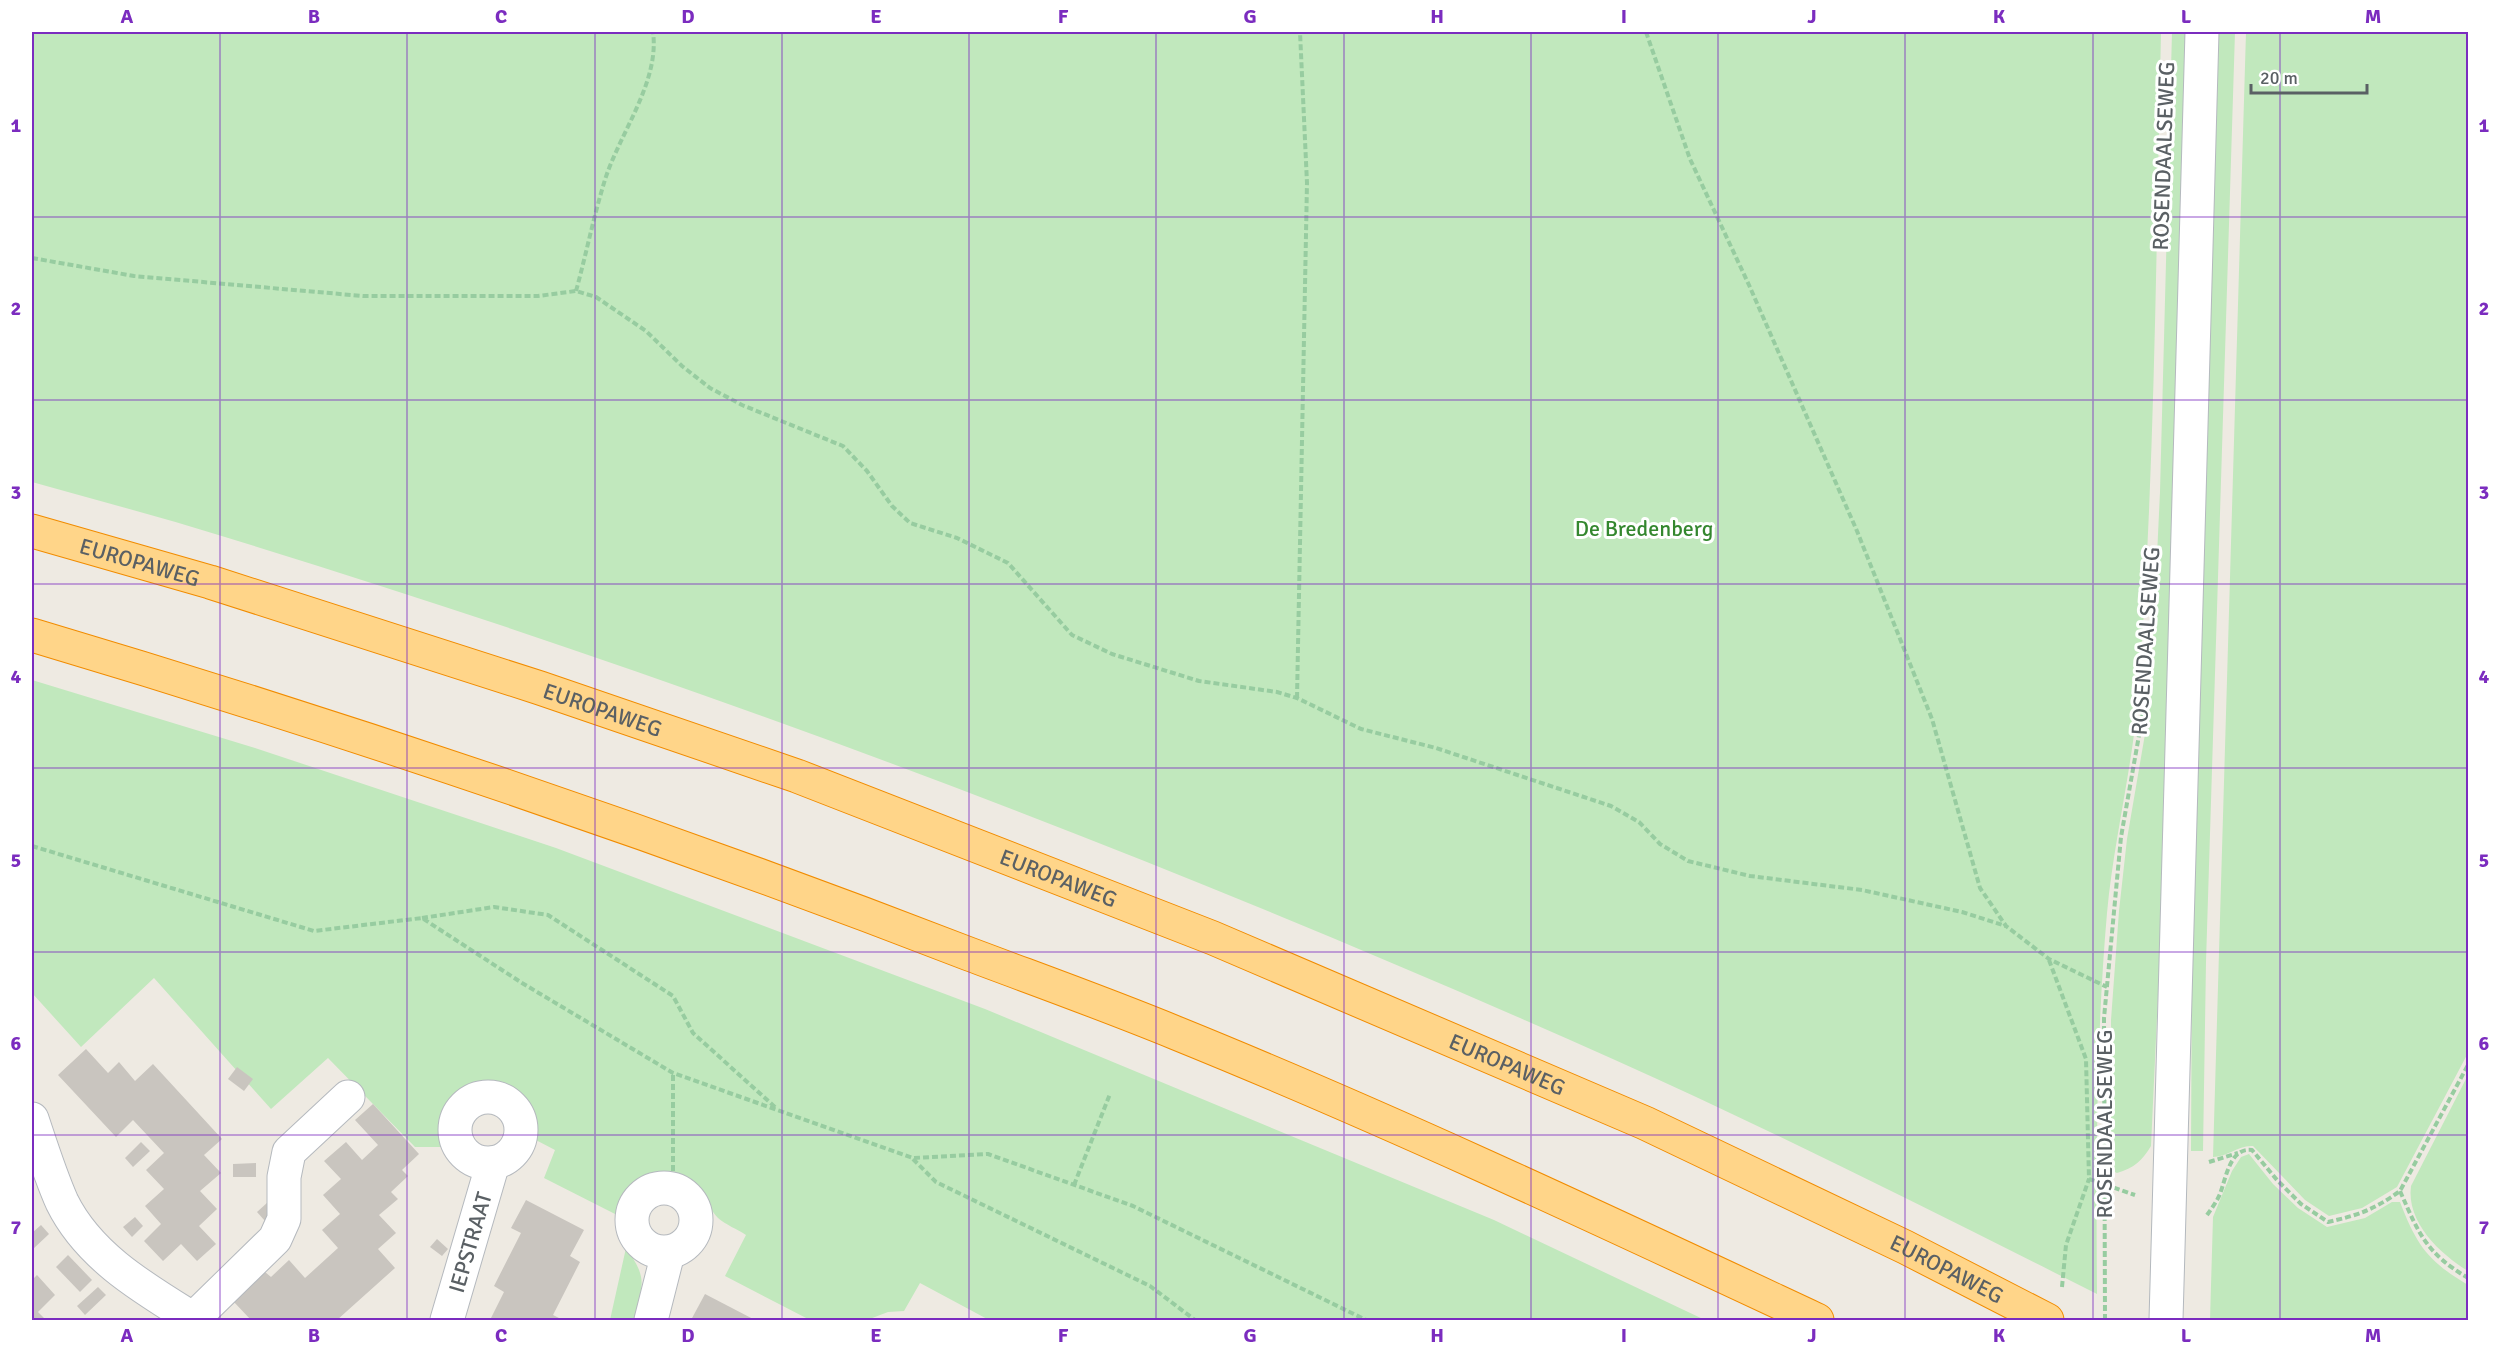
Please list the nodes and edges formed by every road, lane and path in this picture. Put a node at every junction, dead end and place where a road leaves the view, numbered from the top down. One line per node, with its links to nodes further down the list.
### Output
1 (653, 32): 6 (path)
2 (1300, 32): 9 (path)
3 (1646, 32): 13 (path)
4 (2202, 32): 31 (street, ROSENDAALSEWEG)
5 (32, 258): 6 (path)
6 (576, 291): 9 (path)
7 (32, 531): 42 (highway, EUROPAWEG)
8 (32, 636): 41 (highway)
9 (1297, 698): 13 (path)
10 (2145, 702): 15 (path, ROSENDAALSEWEG)
11 (32, 846): 12 (path)
12 (422, 918): 17 (path); 20 (path)
13 (2006, 926): 14 (path)
14 (2049, 959): 15 (path); 26 (path)
15 (2107, 987): 27 (path, ROSENDAALSEWEG)
16 (2469, 1065): 30 (path)
17 (673, 1074): 20 (path); 29 (path)
18 (1110, 1094): 28 (path)
19 (348, 1097): 36 (street)
20 (778, 1110): 23 (path)
21 (32, 1119): 36 (street)
22 (2238, 1153): 24 (path); 30 (path); 32 (path)
23 (913, 1158): 28 (path); 39 (path)
24 (2209, 1162)
25 (493, 1163): 37 (street, IEPSTRAAT)
26 (2089, 1179): 27 (path); 35 (path)
27 (2103, 1184): 31 (path); 43 (path, ROSENDAALSEWEG)
28 (1074, 1185): 40 (path)
29 (673, 1189): 33 (street); 33 (street)
30 (2400, 1191): 34 (path)
31 (2169, 1206): 44 (street, ROSENDAALSEWEG)
32 (2207, 1215)
33 (668, 1253): 38 (street)
34 (2469, 1278)
35 (2062, 1288)
36 (193, 1320)
37 (447, 1320)
38 (651, 1320)
39 (1195, 1320)
40 (1366, 1320)
41 (1816, 1320)
42 (2047, 1320)
43 (2105, 1320)
44 (2166, 1320)

